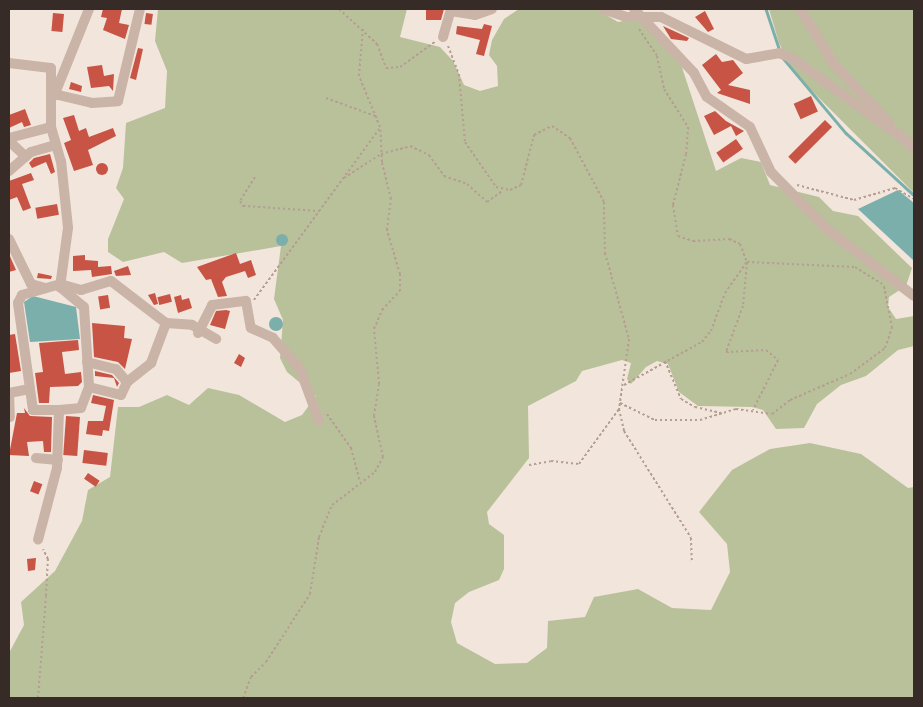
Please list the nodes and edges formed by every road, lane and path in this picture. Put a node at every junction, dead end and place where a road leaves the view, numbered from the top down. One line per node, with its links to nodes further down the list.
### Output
1 (89, 9): 12 (street)
2 (140, 9): 12 (street)
3 (339, 9): 9 (path)
4 (492, 9): 7 (street)
5 (603, 9): 8 (street)
6 (800, 9): 17 (street)
7 (451, 10): 10 (street)
8 (638, 15): 17 (street); 31 (path); 36 (street)
9 (363, 28): 10 (path); 14 (path)
10 (443, 37): 27 (path)
11 (9, 64): 12 (street)
12 (53, 98): 15 (street)
13 (326, 98): 14 (path)
14 (378, 117): 16 (path)
15 (51, 127): 18 (street); 19 (street)
16 (380, 127): 21 (path); 25 (path)
17 (903, 138): 20 (street)
18 (9, 140): 22 (street)
19 (56, 145): 22 (street); 32 (street)
20 (914, 149)
21 (381, 154): 25 (path); 27 (path); 59 (path)
22 (26, 157): 23 (street)
23 (9, 171)
24 (255, 177): 29 (path)
25 (342, 180): 29 (path)
26 (791, 182): 28 (path)
27 (502, 191): 44 (path)
28 (914, 199)
29 (320, 211): 37 (path)
30 (9, 239): 34 (street)
31 (747, 262): 33 (path); 41 (path); 52 (path)
32 (60, 284): 34 (street); 38 (street); 42 (street)
33 (884, 286): 35 (path); 52 (path)
34 (46, 288): 46 (street)
35 (890, 291)
36 (914, 296)
37 (250, 306): 39 (street); 55 (street)
38 (166, 323): 39 (street); 43 (street)
39 (198, 332): 40 (street)
40 (216, 339)
41 (665, 361): 44 (path); 53 (path)
42 (87, 362): 43 (street); 45 (street)
43 (127, 382): 45 (street)
44 (624, 385): 48 (path)
45 (90, 387): 51 (street)
46 (30, 390): 47 (street); 51 (street)
47 (9, 393): 54 (street)
48 (620, 403): 49 (path); 53 (path)
49 (619, 408): 58 (path); 61 (path)
50 (324, 409): 59 (path)
51 (59, 410): 57 (street)
52 (752, 410): 53 (path)
53 (721, 413)
54 (10, 417)
55 (319, 421)
56 (36, 458): 57 (street)
57 (58, 460): 60 (street)
58 (529, 465)
59 (360, 482): 63 (path)
60 (38, 540): 62 (path)
61 (692, 561)
62 (38, 698)
63 (244, 698)

